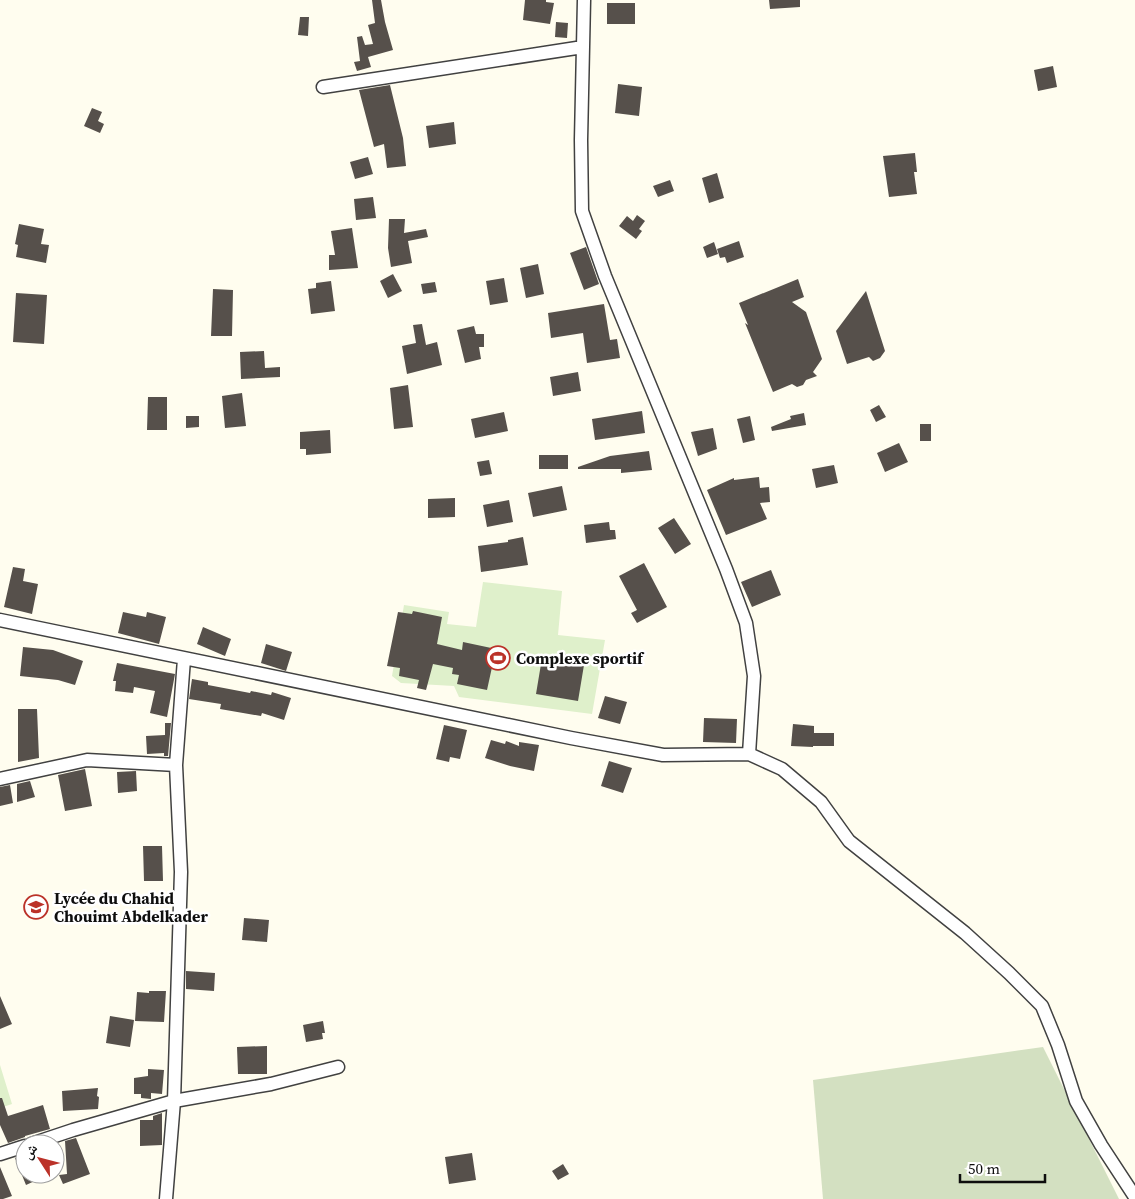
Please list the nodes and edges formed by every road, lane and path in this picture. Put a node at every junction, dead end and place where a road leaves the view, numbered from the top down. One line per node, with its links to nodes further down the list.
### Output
1 (584, 0): 2 (street)
2 (583, 47): 3 (street); 6 (street)
3 (323, 87)
4 (0, 620): 5 (street)
5 (184, 659): 6 (street); 7 (street)
6 (749, 754): 14 (street)
7 (176, 766): 8 (street); 10 (street)
8 (0, 779)
9 (338, 1067): 10 (street)
10 (174, 1101): 11 (street); 15 (street)
11 (61, 1134)
12 (15, 1149): 13 (street)
13 (0, 1154)
14 (1135, 1198)
15 (166, 1199)

